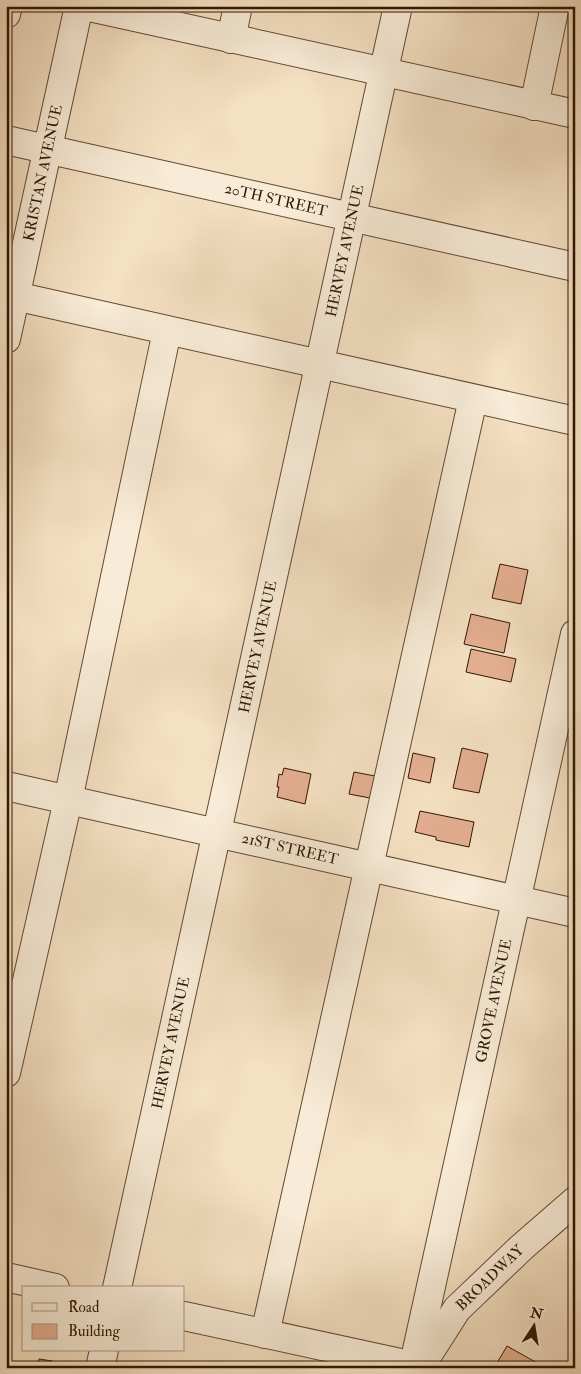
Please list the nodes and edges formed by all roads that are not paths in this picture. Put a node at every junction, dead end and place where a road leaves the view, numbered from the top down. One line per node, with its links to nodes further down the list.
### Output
1 (8, 6): 7 (street)
2 (79, 6): 13 (street, KRISTAN AVENUE)
3 (84, 6): 8 (street)
4 (238, 6): 8 (street)
5 (398, 6): 9 (street, HERVEY AVENUE)
6 (555, 6): 10 (street)
7 (6, 14)
8 (231, 39): 9 (street)
9 (384, 72): 10 (street); 14 (street, HERVEY AVENUE)
10 (534, 106): 11 (street)
11 (575, 114)
12 (6, 140): 13 (street, 20TH STREET)
13 (48, 149): 14 (street, 20TH STREET); 16 (street, KRISTAN AVENUE)
14 (352, 217): 15 (street, 20TH STREET); 19 (street, HERVEY AVENUE)
15 (575, 267)
16 (11, 296): 17 (street); 18 (street, KRISTAN AVENUE)
17 (167, 331): 19 (street); 24 (street)
18 (6, 339)
19 (320, 364): 20 (street); 25 (street, HERVEY AVENUE)
20 (473, 399): 21 (street); 26 (street)
21 (575, 421)
22 (575, 634): 27 (street, GROVE AVENUE)
23 (6, 786): 24 (street, 21ST STREET)
24 (68, 800): 25 (street, 21ST STREET); 29 (street)
25 (218, 833): 26 (street, 21ST STREET); 33 (street, HERVEY AVENUE)
26 (369, 867): 27 (street, 21ST STREET); 35 (street)
27 (516, 900): 28 (street, 21ST STREET); 37 (street, GROVE AVENUE)
28 (575, 913)
29 (6, 1072)
30 (575, 1201): 37 (street, BROADWAY)
31 (6, 1277): 32 (street)
32 (46, 1286)
33 (117, 1286)
34 (185, 1316): 35 (street)
35 (265, 1334): 37 (street)
36 (104, 1352): 38 (street)
37 (416, 1367)
38 (100, 1368)

